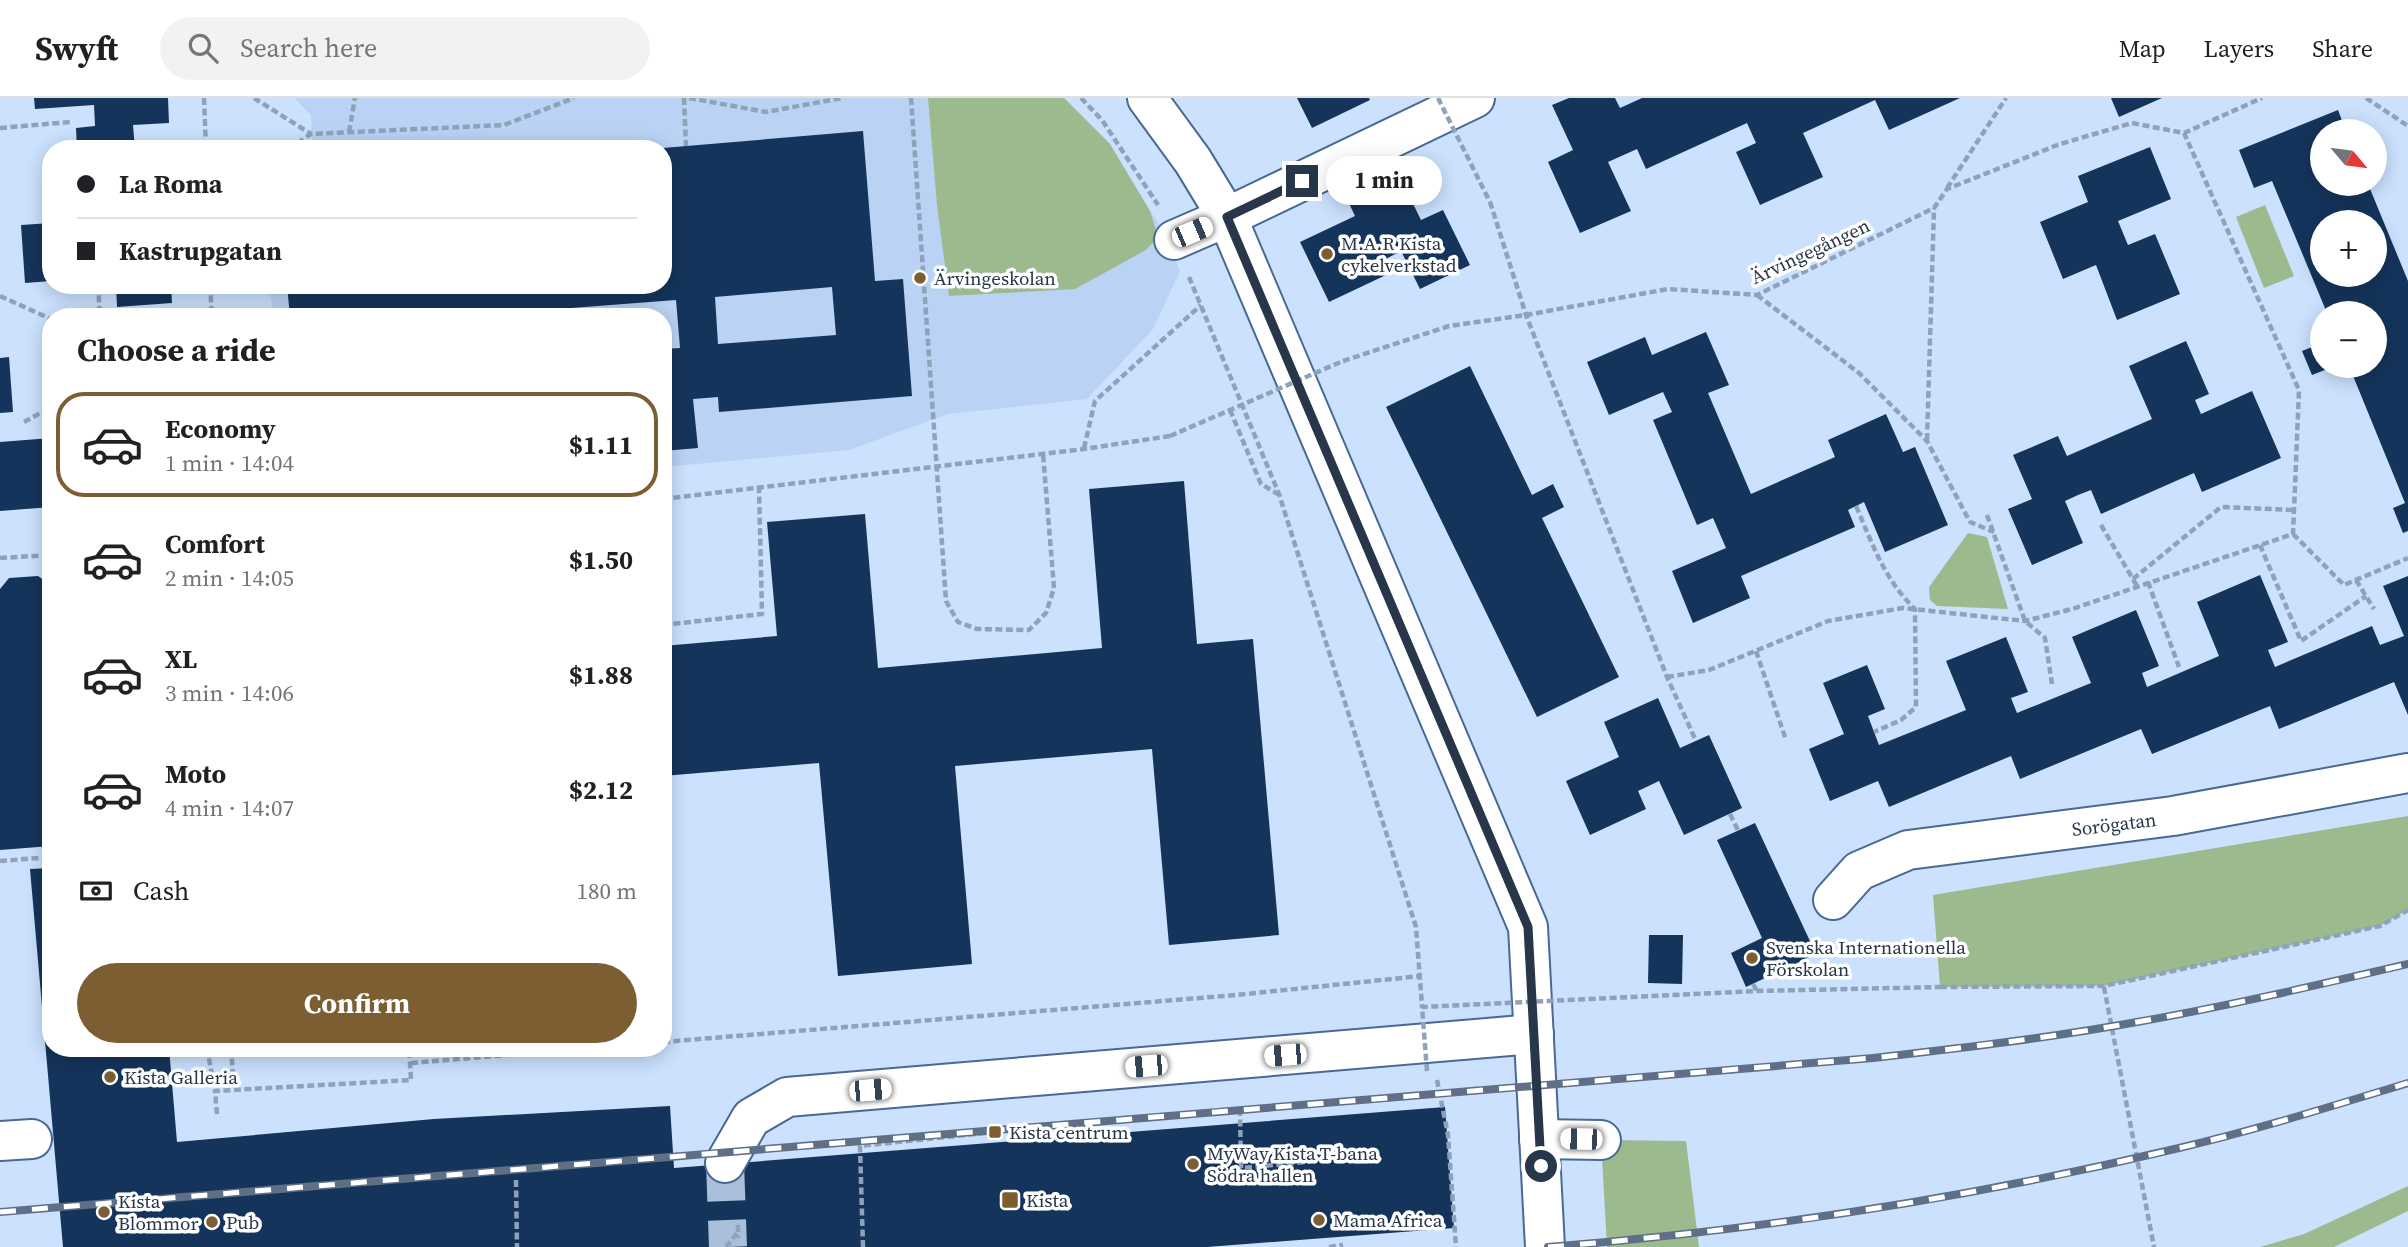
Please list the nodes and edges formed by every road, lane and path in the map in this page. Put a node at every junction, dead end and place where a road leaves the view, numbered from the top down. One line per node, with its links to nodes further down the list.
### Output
1 (204, 98): 21 (path)
2 (254, 98): 20 (path)
3 (355, 98): 18 (path)
4 (574, 98): 18 (path)
5 (686, 98): 6 (path); 23 (path)
6 (842, 98)
7 (911, 98): 39 (path)
8 (1081, 98): 27 (path)
9 (1147, 98): 26 (street)
10 (1438, 98): 32 (path, bridge)
11 (1475, 98): 26 (street)
12 (2006, 98): 24 (path, Ärvingegången)
13 (2262, 98): 19 (path)
14 (2366, 98): 16 (path)
15 (70, 122): 17 (path)
16 (2408, 126)
17 (0, 128)
18 (349, 132): 20 (path)
19 (2184, 133): 24 (path); 44 (path)
20 (311, 134): 22 (path)
21 (206, 140)
22 (302, 140)
23 (686, 146)
24 (1947, 189): 25 (path, Ärvingegången)
25 (1934, 208): 28 (path, Ärvingegången); 36 (path)
26 (1227, 217): 27 (street); 81 (street)
27 (1174, 240): 30 (path)
28 (1757, 295): 32 (path, Ärvingegången); 36 (path)
29 (0, 296): 31 (path)
30 (1201, 304): 37 (path); 41 (path)
31 (42, 315)
32 (1526, 316): 33 (path, Ärvingegången, bridge); 64 (path)
33 (1230, 410): 37 (path, Ärvingegången, bridge); 41 (path)
34 (42, 412): 35 (path)
35 (24, 422)
36 (1927, 441): 47 (path)
37 (1084, 449): 38 (path, Ärvingegången)
38 (1043, 454): 39 (path, Ärvingegången); 39 (path)
39 (938, 466): 40 (path, Ärvingegången)
40 (759, 487): 42 (path, Ärvingegången); 61 (path)
41 (1279, 494): 76 (path)
42 (672, 498)
43 (1856, 506): 58 (path)
44 (2294, 510): 48 (path); 53 (path)
45 (1987, 514): 47 (path)
46 (2101, 525): 53 (path)
47 (1994, 532): 60 (path)
48 (2293, 534): 49 (path); 54 (path)
49 (2260, 545): 55 (path); 57 (path)
50 (42, 556): 51 (path)
51 (0, 558)
52 (2408, 558): 54 (path)
53 (2133, 579): 56 (path)
54 (2356, 580): 57 (path)
55 (2148, 582): 56 (path); 63 (path)
56 (2137, 586): 60 (path)
57 (2366, 596): 59 (path)
58 (1915, 609): 60 (path); 62 (path); 66 (path)
59 (2374, 609)
60 (2025, 621): 65 (path)
61 (672, 624)
62 (1756, 651): 64 (path); 67 (path)
63 (2179, 667)
64 (1667, 677): 68 (path)
65 (2052, 684)
66 (1874, 732)
67 (1786, 740)
68 (1696, 741)
69 (2408, 773): 74 (street, Sorögatan)
70 (1730, 814): 71 (path)
71 (1738, 830)
72 (42, 858): 73 (path)
73 (0, 861)
74 (1833, 900)
75 (2408, 910): 78 (path)
76 (1421, 976): 80 (path); 82 (path)
77 (1753, 984): 79 (path)
78 (2104, 986): 79 (path, bridge); 107 (path)
79 (1756, 991): 80 (path, bridge)
80 (1422, 1005): 88 (path, bridge); 105 (path)
81 (1534, 1034): 94 (street); 97 (street)
82 (672, 1041)
83 (209, 1057): 90 (path)
84 (232, 1057): 89 (path)
85 (410, 1057): 87 (path)
86 (483, 1057): 87 (path)
87 (411, 1063): 89 (path)
88 (1427, 1071)
89 (234, 1090): 90 (path)
90 (215, 1091): 92 (path)
91 (1240, 1109): 96 (path)
92 (217, 1114)
93 (995, 1132): 103 (path)
94 (1539, 1139): 95 (street); 106 (street)
95 (1601, 1140)
96 (1316, 1158)
97 (726, 1163)
98 (516, 1180): 101 (path)
99 (738, 1225): 102 (path)
100 (1343, 1245): 104 (path)
101 (517, 1247)
102 (726, 1247)
103 (863, 1247)
104 (1329, 1247)
105 (1456, 1247)
106 (1545, 1247)
107 (2154, 1247)

